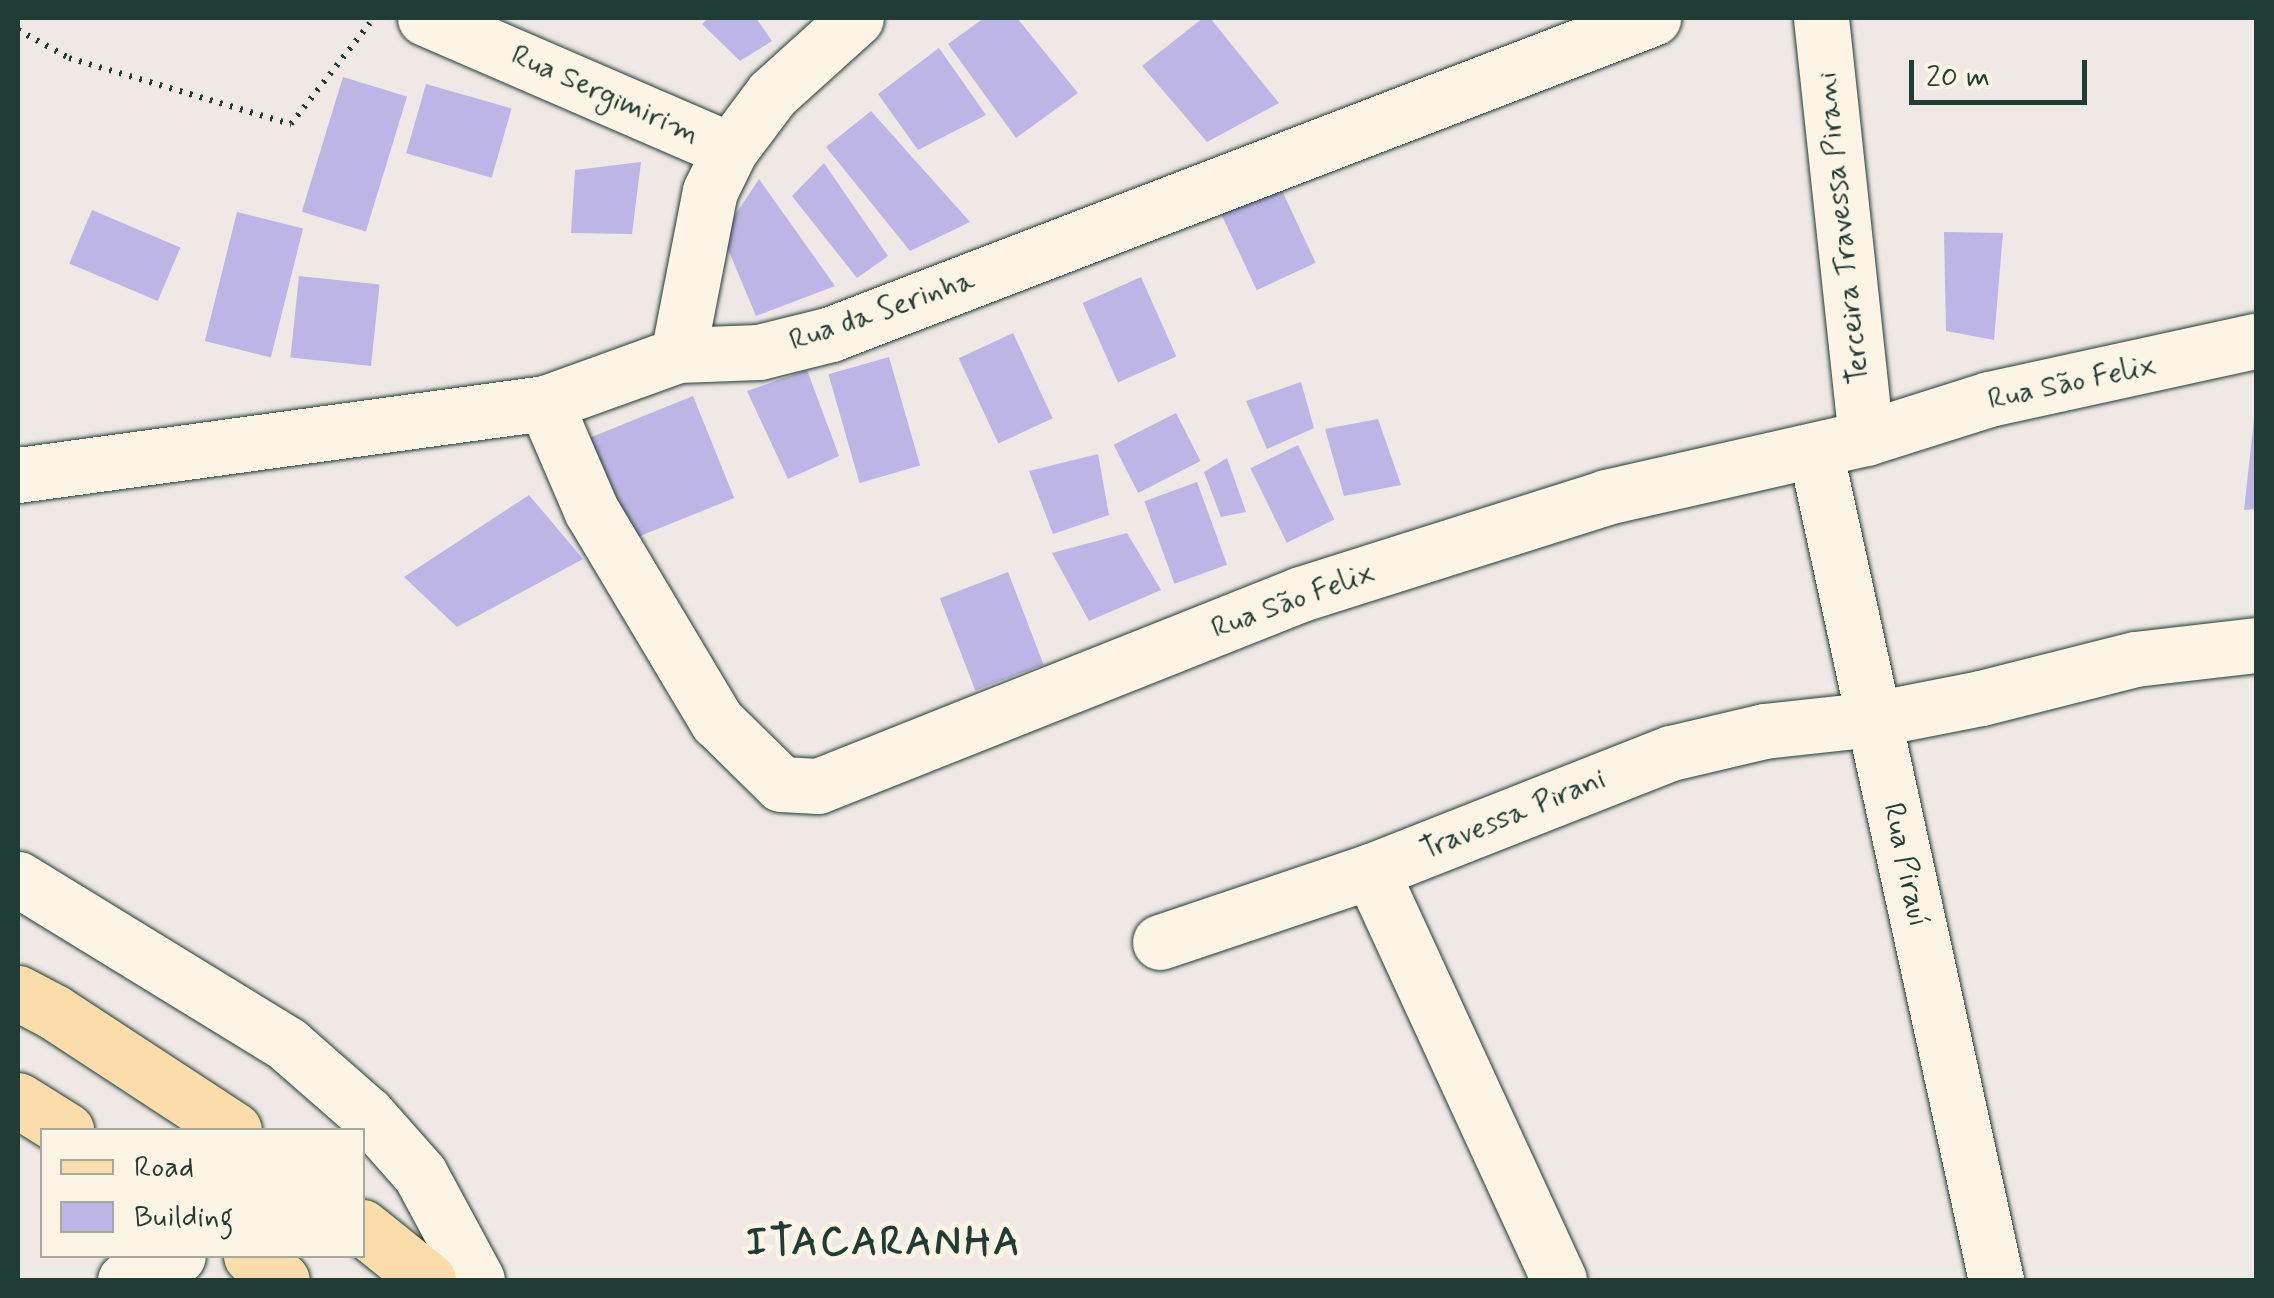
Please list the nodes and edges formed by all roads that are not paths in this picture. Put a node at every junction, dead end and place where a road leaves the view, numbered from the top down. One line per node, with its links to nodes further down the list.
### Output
1 (425, 18): 5 (street, Rua Sergimirim)
2 (856, 18): 5 (street)
3 (1653, 18): 7 (street, Rua da Serinha)
4 (1820, 18): 9 (street, Terceira Travessa Pirani)
5 (730, 150): 7 (street)
6 (2256, 341): 9 (street, Rua São Felix)
7 (678, 355): 8 (street, Rua da Serinha)
8 (545, 403): 9 (street, Rua São Felix); 10 (street, Rua da Serinha)
9 (1840, 444): 12 (street, Rua Pirauí)
10 (18, 475)
11 (2256, 645): 12 (street, Travessa Pirani)
12 (1874, 720): 13 (street, Travessa Pirani); 26 (street, Rua Pirauí)
13 (1371, 872): 15 (street, Travessa Pirani); 25 (street)
14 (18, 879): 24 (street)
15 (1160, 942)
16 (18, 993): 19 (main road)
17 (18, 1100): 18 (main road)
18 (63, 1128)
19 (231, 1128)
20 (365, 1228): 23 (main road)
21 (254, 1258): 22 (main road)
22 (282, 1280)
23 (428, 1280)
24 (476, 1280)
25 (1558, 1280)
26 (1996, 1280)

